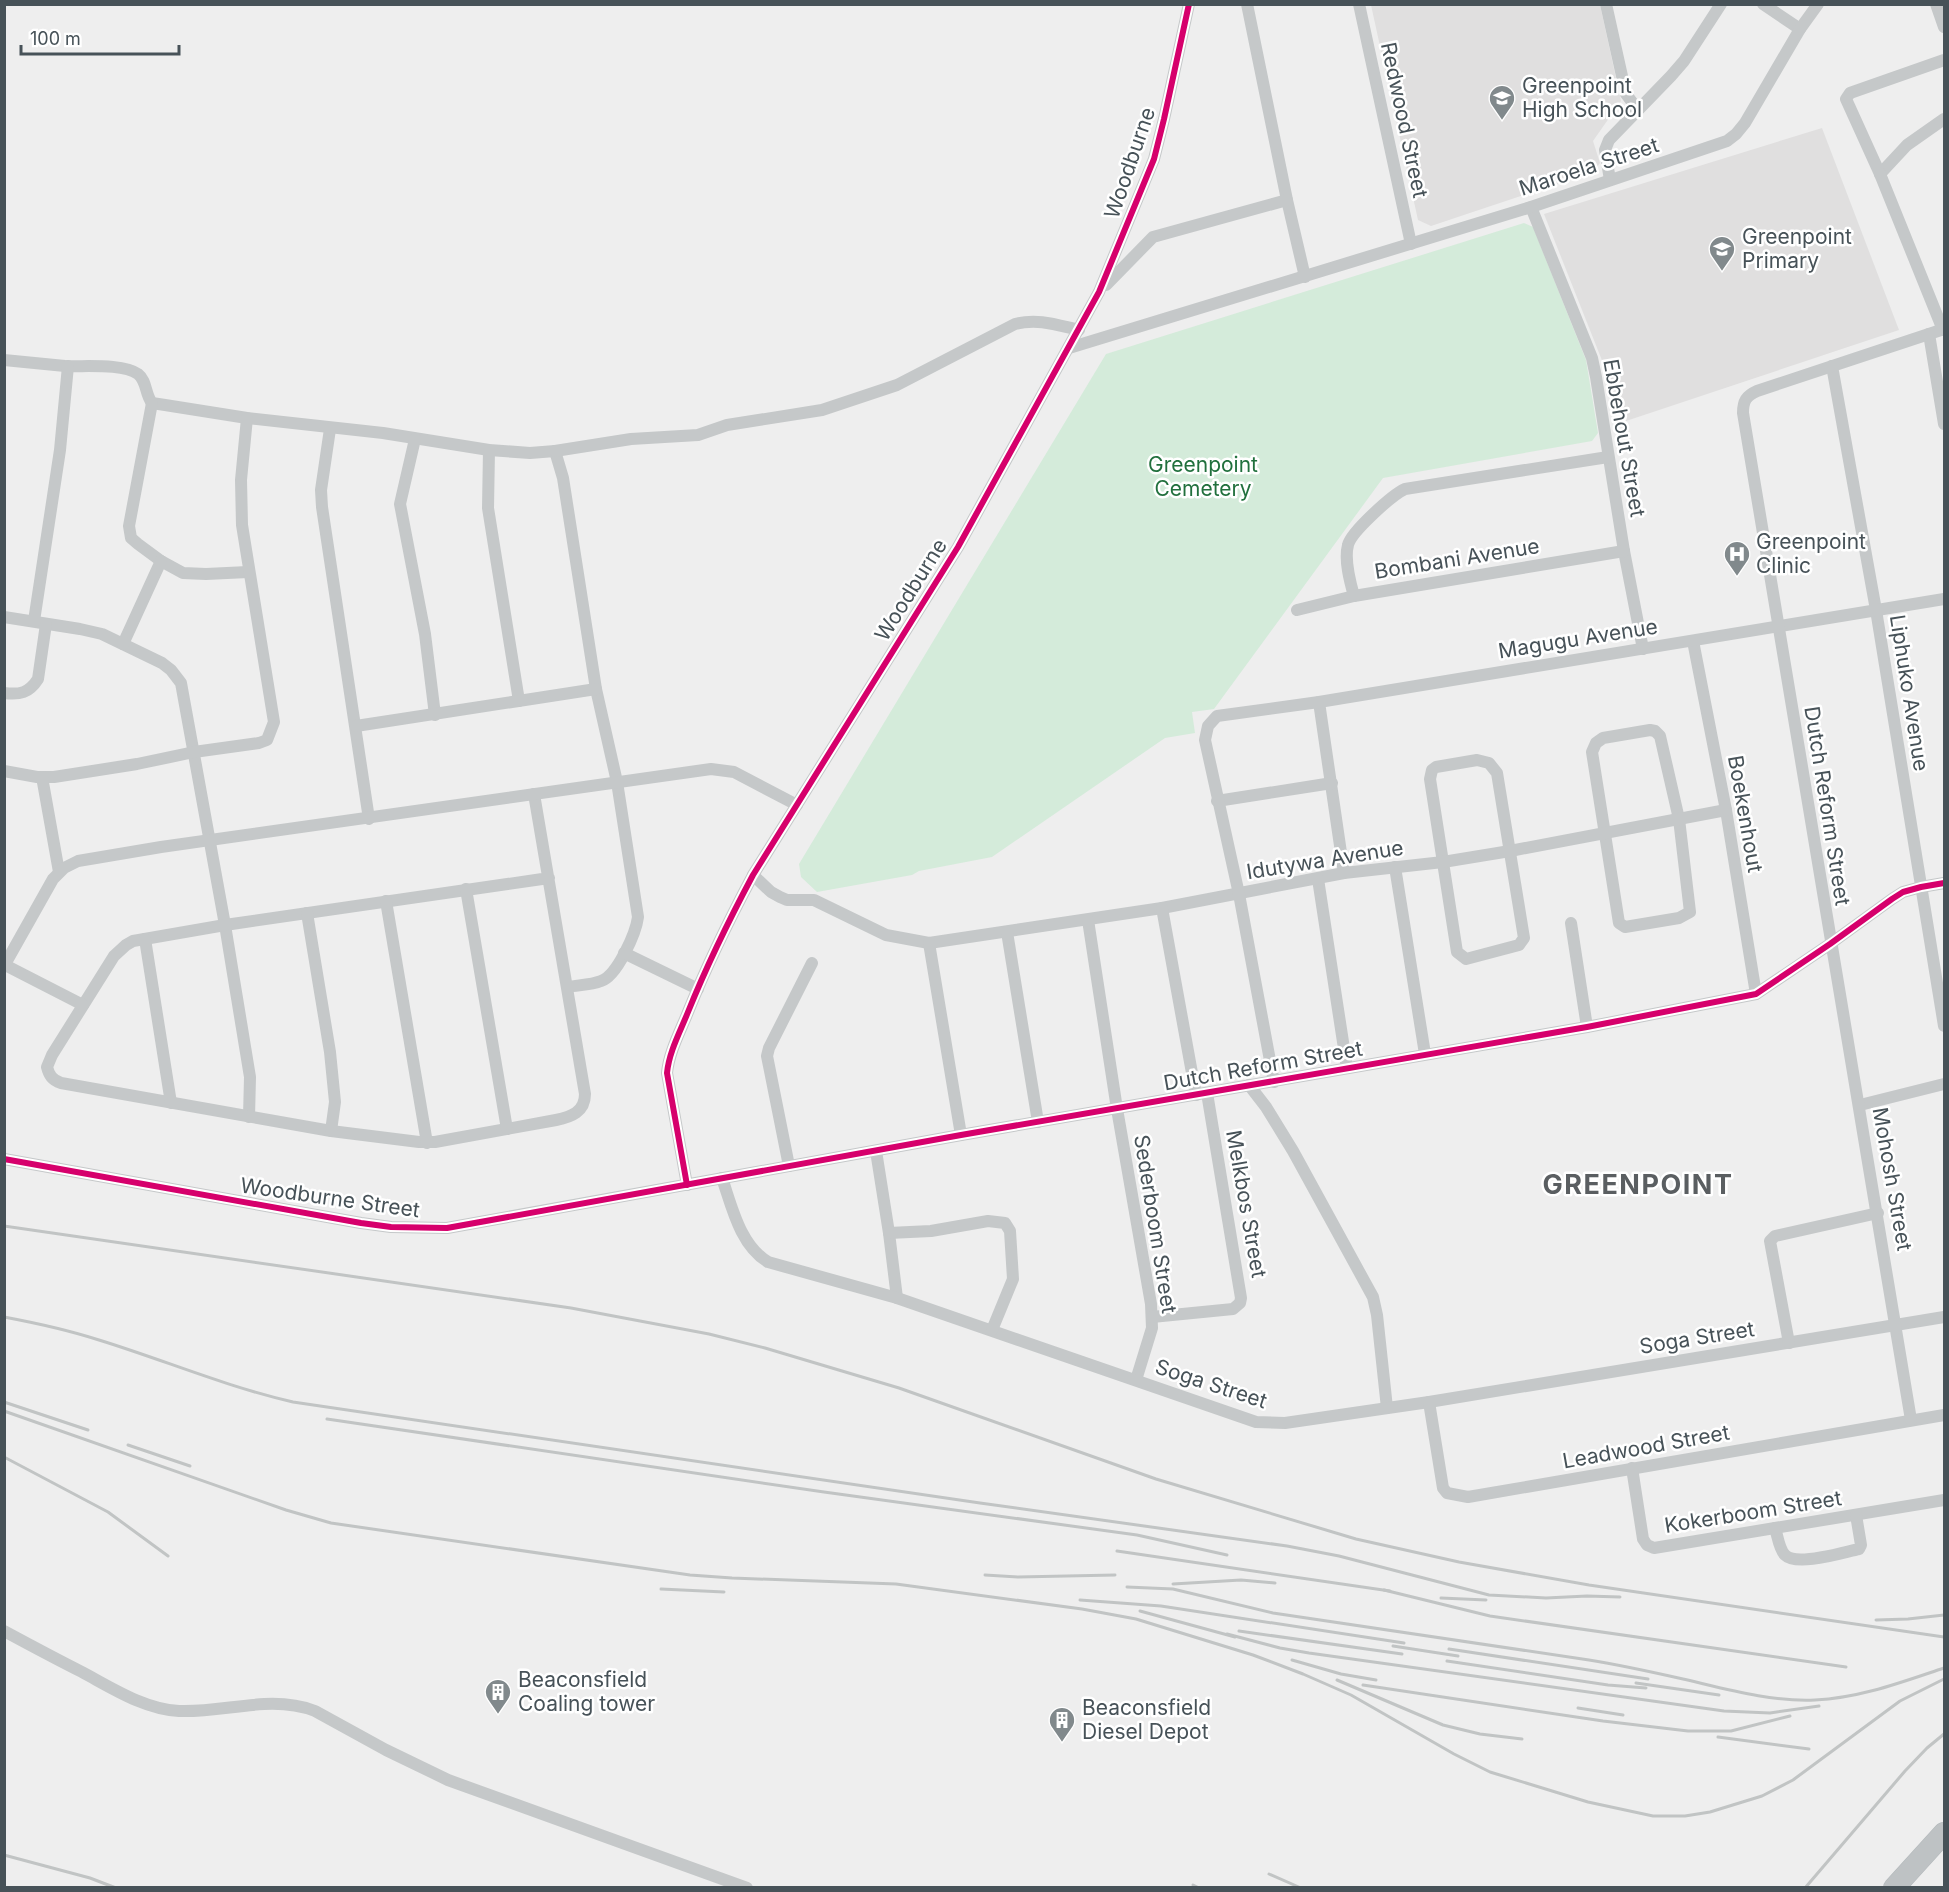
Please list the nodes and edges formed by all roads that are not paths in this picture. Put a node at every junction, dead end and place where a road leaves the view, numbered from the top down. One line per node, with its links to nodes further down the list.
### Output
1 (1189, 4): 20 (street, Woodburne)
2 (1247, 4): 16 (street)
3 (1359, 4): 18 (street, Redwood Street)
4 (1606, 4): 12 (street)
5 (1721, 4): 12 (street)
6 (1763, 4): 10 (street)
7 (1818, 4): 10 (street, Maroela Street)
8 (1936, 4): 9 (street)
9 (1944, 27)
10 (1800, 30): 15 (street, Maroela Street)
11 (1944, 60): 14 (street)
12 (1638, 110): 15 (street)
13 (1944, 119): 14 (street)
14 (1880, 174): 22 (street)
15 (1611, 180): 17 (street, Maroela Street)
16 (1287, 200): 19 (street); 20 (street)
17 (1531, 207): 18 (street, Maroela Street); 35 (street, Ebbehout Street)
18 (1411, 244): 19 (street, Maroela Street)
19 (1305, 277): 24 (street, Maroela Street)
20 (1099, 292): 21 (street, Woodburne)
21 (1079, 330): 24 (street, Woodburne); 34 (street)
22 (1944, 330): 23 (street, Dutch Reform Street)
23 (1929, 334): 27 (street, Dutch Reform Street); 30 (street)
24 (1069, 348): 62 (street, Woodburne)
25 (4, 360): 26 (street)
26 (68, 366): 28 (street); 44 (street)
27 (1832, 366): 42 (street, Liphuko Avenue); 45 (street, Dutch Reform Street)
28 (152, 403): 29 (street); 37 (street)
29 (247, 418): 31 (street); 38 (street)
30 (1944, 424)
31 (330, 429): 32 (street); 54 (street)
32 (415, 439): 33 (street); 53 (street)
33 (489, 450): 34 (street); 51 (street)
34 (555, 451): 49 (street)
35 (1608, 457): 36 (street, Ebbehout Street); 39 (street)
36 (1624, 551): 39 (street, Bombani Avenue); 48 (street, Ebbehout Street)
37 (161, 561): 38 (street); 47 (street)
38 (248, 572): 55 (street)
39 (1354, 596): 41 (street, Bombani Avenue)
40 (1944, 599): 42 (street, Magugu Avenue)
41 (1297, 610)
42 (1876, 610): 45 (street, Magugu Avenue); 77 (street, Liphuko Avenue)
43 (4, 617): 44 (street)
44 (40, 622): 47 (street); 50 (street)
45 (1778, 626): 46 (street, Magugu Avenue); 89 (street, Dutch Reform Street)
46 (1692, 641): 48 (street, Magugu Avenue); 63 (street, Boekenhout)
47 (123, 644): 55 (street)
48 (1643, 649): 52 (street, Magugu Avenue)
49 (596, 689): 51 (street); 58 (street)
50 (4, 693)
51 (519, 701): 53 (street)
52 (1319, 702): 59 (street); 61 (street, Magugu Avenue)
53 (435, 715): 54 (street)
54 (356, 726): 64 (street)
55 (194, 752): 57 (street); 67 (street)
56 (4, 771): 57 (street)
57 (42, 777): 71 (street)
58 (617, 782): 60 (street); 62 (street); 90 (street)
59 (1332, 783): 61 (street); 72 (street)
60 (534, 794): 64 (street); 74 (street)
61 (1217, 801): 79 (street)
62 (797, 805): 73 (street, Woodburne)
63 (1726, 810): 65 (street, Idutywa Avenue); 96 (street, Boekenhout)
64 (369, 819): 67 (street)
65 (1679, 819): 66 (street, Idutywa Avenue); 66 (street); 66 (street)
66 (1604, 834): 68 (street, Idutywa Avenue)
67 (211, 840): 71 (street); 85 (street)
68 (1510, 851): 69 (street, Idutywa Avenue); 69 (street); 69 (street)
69 (1443, 862): 70 (street, Idutywa Avenue)
70 (1395, 867): 72 (street, Idutywa Avenue); 100 (street)
71 (59, 872): 92 (street)
72 (1344, 873): 75 (street, Idutywa Avenue)
73 (753, 875): 88 (street, Idutywa Avenue); 95 (street, Woodburne)
74 (549, 878): 78 (street); 94 (street)
75 (1318, 879): 79 (street, Idutywa Avenue); 101 (street)
76 (1944, 883): 77 (street)
77 (1921, 887): 89 (street); 93 (street, Liphuko Avenue)
78 (466, 889): 80 (street); 111 (street)
79 (1239, 894): 81 (street, Idutywa Avenue); 102 (street)
80 (386, 901): 82 (street); 114 (street)
81 (1162, 908): 83 (street, Idutywa Avenue); 105 (street)
82 (307, 913): 85 (street); 112 (street)
83 (1088, 920): 86 (street, Idutywa Avenue); 108 (street, Sederboom Street)
84 (1571, 922): 99 (street)
85 (225, 925): 87 (street); 109 (street)
86 (1007, 932): 88 (street, Idutywa Avenue); 110 (street)
87 (145, 939): 97 (street); 106 (street)
88 (929, 943): 113 (street)
89 (1830, 944): 96 (street, Dutch Reform Street); 107 (street, Mohosh Street)
90 (624, 953): 94 (street); 95 (street)
91 (812, 963): 117 (street)
92 (5, 966): 97 (street)
93 (1941, 986): 98 (street, Liphuko Avenue)
94 (568, 987): 111 (street)
95 (698, 989): 119 (street, Woodburne)
96 (1756, 994): 99 (street, Dutch Reform Street)
97 (83, 1005): 106 (street)
98 (1944, 1026)
99 (1587, 1027): 100 (street, Dutch Reform Street)
100 (1425, 1054): 101 (street, Dutch Reform Street)
101 (1347, 1068): 102 (street, Dutch Reform Street)
102 (1274, 1082): 104 (street, Dutch Reform Street)
103 (1944, 1084): 107 (street)
104 (1249, 1086): 105 (street, Dutch Reform Street); 130 (street)
105 (1201, 1094): 108 (street, Dutch Reform Street); 123 (street, Melkbos Street)
106 (171, 1103): 109 (street)
107 (1860, 1105): 120 (street, Mohosh Street)
108 (1117, 1109): 110 (street, Dutch Reform Street); 123 (street, Sederboom Street)
109 (249, 1117): 112 (street)
110 (1038, 1122): 113 (street, Dutch Reform Street)
111 (507, 1129): 114 (street)
112 (331, 1131): 114 (street)
113 (961, 1136): 115 (street, Dutch Reform Street)
114 (427, 1143)
115 (876, 1151): 117 (street, Dutch Reform Street); 121 (street)
116 (4, 1160): 119 (street, Woodburne Street)
117 (789, 1166): 118 (street, Dutch Reform Street)
118 (722, 1178): 119 (street, Dutch Reform Street); 122 (street, Soga Street)
119 (687, 1185)
120 (1878, 1213): 125 (street, Mohosh Street); 127 (street, Soga Street)
121 (889, 1233): 122 (street); 126 (street)
122 (897, 1298): 126 (street, Soga Street)
123 (1152, 1317): 128 (street, Sederboom Street)
124 (1944, 1317): 125 (street, Soga Street)
125 (1897, 1326): 127 (street, Soga Street); 132 (street, Mohosh Street)
126 (992, 1330): 128 (street, Soga Street)
127 (1789, 1343): 129 (street, Soga Street)
128 (1136, 1380): 130 (street, Soga Street)
129 (1429, 1402): 130 (street, Soga Street); 133 (street, Leadwood Street)
130 (1387, 1408)
131 (1944, 1415): 132 (street, Leadwood Street)
132 (1911, 1420): 133 (street, Leadwood Street)
133 (1632, 1468): 136 (street, Kokerboom Street)
134 (1944, 1500): 135 (street, Kokerboom Street)
135 (1856, 1515): 136 (street, Kokerboom Street); 136 (street)
136 (1775, 1528)
137 (4, 1631): 139 (street)
138 (1944, 1833): 140 (highway)
139 (747, 1887)
140 (1894, 1887)

